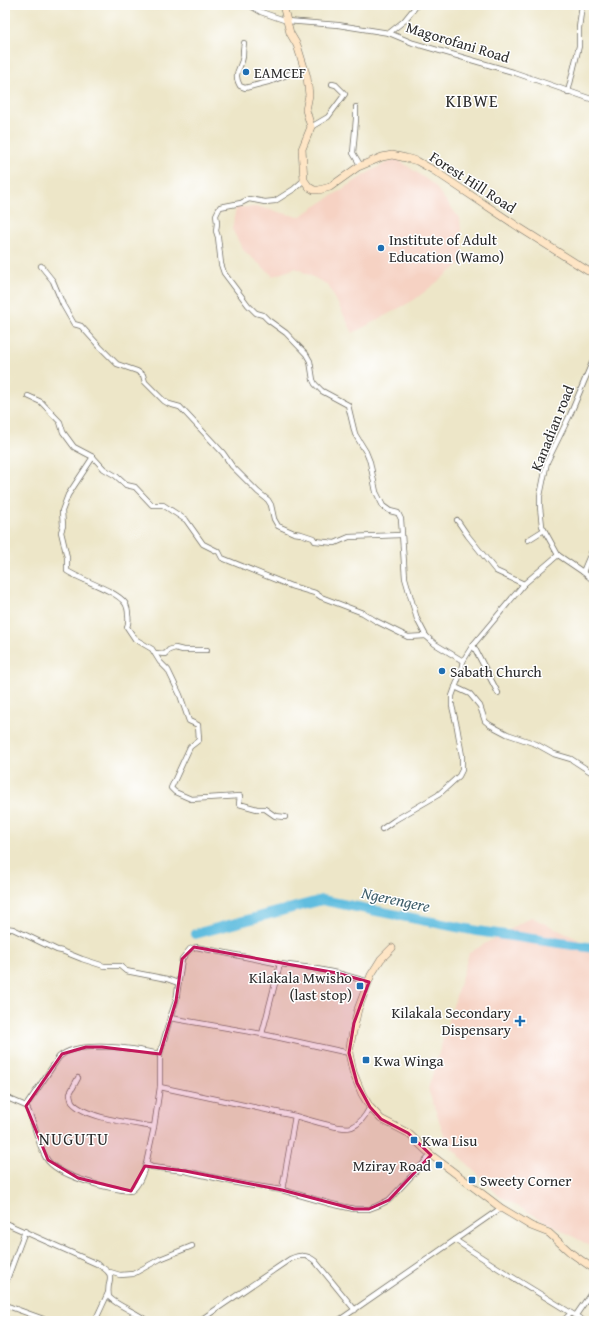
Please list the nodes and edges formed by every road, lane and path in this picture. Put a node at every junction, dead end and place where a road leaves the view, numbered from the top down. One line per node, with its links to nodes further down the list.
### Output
1 (249, 5): 5 (street, Magorofani Road)
2 (283, 5): 5 (street)
3 (417, 5): 6 (street)
4 (582, 5): 10 (street)
5 (287, 21): 6 (street, Magorofani Road); 8 (street)
6 (389, 33): 10 (street, Magorofani Road)
7 (244, 43): 8 (street)
8 (304, 68): 13 (street)
9 (332, 84): 13 (street)
10 (568, 92): 11 (street, Magorofani Road)
11 (594, 100)
12 (356, 107): 14 (street)
13 (311, 127): 15 (street)
14 (358, 167): 15 (street, Forest Hill Road); 17 (street, Forest Hill Road)
15 (304, 180): 23 (street)
16 (41, 266): 23 (street)
17 (594, 273)
18 (594, 358): 22 (street, Kanadian road)
19 (28, 396): 20 (street)
20 (93, 457): 30 (street); 33 (street)
21 (457, 520): 29 (street)
22 (544, 530): 24 (street); 26 (street, Kanadian road)
23 (401, 535): 30 (street)
24 (528, 540)
25 (594, 546): 27 (street)
26 (558, 555): 27 (street, Kanadian road); 29 (street)
27 (583, 572): 28 (street, Kanadian road)
28 (594, 582)
29 (524, 584): 31 (street)
30 (426, 636): 34 (street)
31 (473, 644): 34 (street); 36 (street)
32 (207, 650): 33 (street)
33 (155, 653): 38 (street)
34 (463, 661): 35 (street)
35 (455, 687): 37 (street); 39 (street)
36 (498, 693)
37 (594, 774)
38 (285, 817)
39 (382, 829)
40 (5, 928): 44 (street)
41 (392, 948): 43 (street)
42 (280, 964): 43 (street); 44 (street); 46 (street)
43 (369, 982): 47 (street)
44 (178, 983): 45 (street)
45 (170, 1018): 46 (street); 48 (street)
46 (262, 1034): 47 (street)
47 (349, 1053): 53 (street)
48 (160, 1054): 50 (street); 52 (street)
49 (78, 1078): 55 (street)
50 (160, 1087): 54 (street); 55 (street)
51 (5, 1097): 52 (street)
52 (26, 1106): 57 (street)
53 (370, 1107): 54 (street); 56 (street)
54 (295, 1116): 58 (street)
55 (154, 1127): 57 (street)
56 (432, 1154): 58 (street); 59 (street)
57 (146, 1164): 58 (street)
58 (282, 1190)
59 (502, 1208): 62 (street); 64 (street)
60 (5, 1223): 61 (street)
61 (25, 1231): 65 (street); 66 (street)
62 (454, 1240): 70 (street); 71 (street)
63 (192, 1246): 65 (street)
64 (594, 1269)
65 (110, 1272): 68 (street)
66 (5, 1285)
67 (594, 1289): 72 (street)
68 (108, 1293): 74 (street); 75 (street)
69 (5, 1305): 73 (street)
70 (354, 1310): 76 (street); 77 (street)
71 (570, 1314): 72 (street); 78 (street)
72 (576, 1315): 79 (street)
73 (49, 1321)
74 (95, 1321)
75 (147, 1321)
76 (199, 1321)
77 (338, 1321)
78 (563, 1321)
79 (584, 1321)

